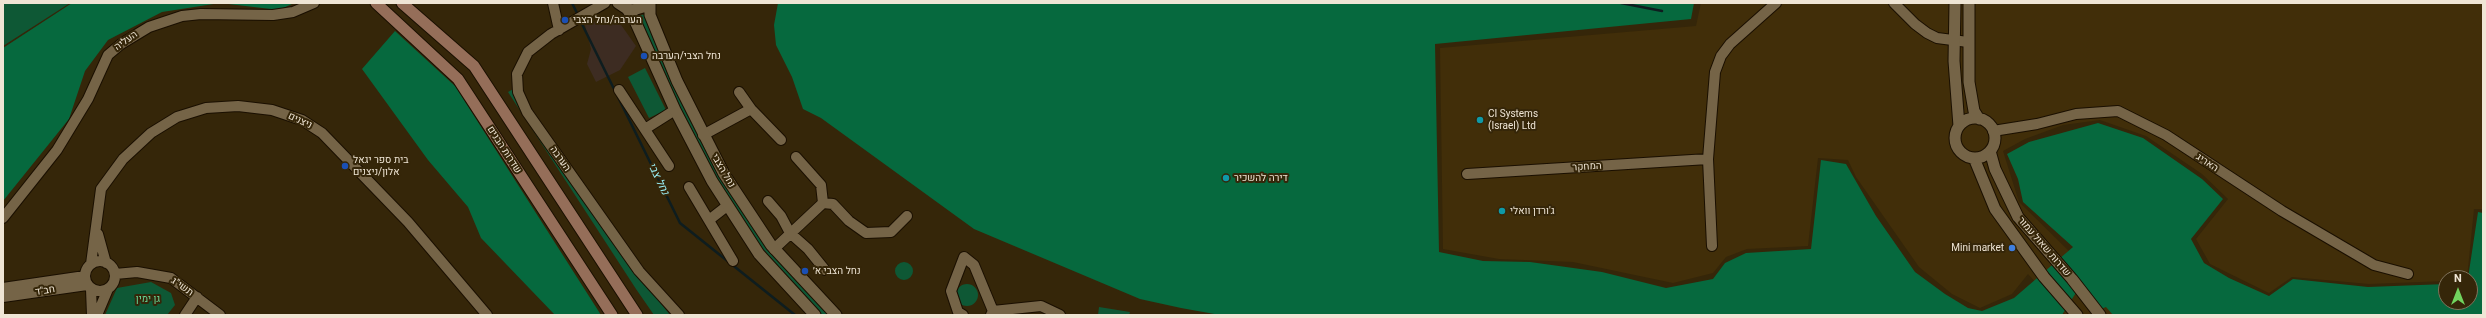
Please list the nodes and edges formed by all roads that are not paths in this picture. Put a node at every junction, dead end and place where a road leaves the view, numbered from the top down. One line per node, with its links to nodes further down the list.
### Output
1 (313, 3): 37 (street, העליה)
2 (376, 3): 60 (main road, שדרות הבנים)
3 (402, 3): 61 (main road, שדרות הבנים)
4 (553, 3): 13 (street)
5 (605, 3): 12 (street, הערבה)
6 (649, 3): 11 (street); 24 (street, נחל הצבי)
7 (1776, 3): 29 (street)
8 (1894, 3): 14 (street)
9 (1955, 3): 14 (street)
10 (1969, 3): 15 (street)
11 (622, 6): 12 (street, הערבה); 19 (street, נחל הצבי)
12 (590, 12): 13 (street, הערבה)
13 (559, 30): 62 (street, הערבה)
14 (1954, 41): 15 (street); 21 (street)
15 (1968, 42): 20 (street)
16 (619, 90): 22 (street)
17 (739, 92): 18 (street)
18 (751, 109): 24 (street); 25 (street)
19 (675, 110): 22 (street); 35 (street, נחל הצבי)
20 (1979, 119): 21 (street); 23 (street)
21 (1959, 126): 28 (street)
22 (645, 129): 30 (street)
23 (1993, 131): 26 (street); 48 (street, האריג)
24 (703, 135): 42 (street, נחל הצבי)
25 (781, 140)
26 (1990, 151): 28 (street); 68 (street, שדרות שאול עמור)
27 (796, 158): 34 (street)
28 (1974, 158): 67 (street, שדרות שאול עמור)
29 (1708, 159): 31 (street, המחקר); 41 (street)
30 (669, 166)
31 (1467, 174)
32 (689, 188): 38 (street)
33 (768, 201): 40 (street)
34 (823, 203): 36 (street); 40 (street)
35 (727, 206): 38 (street); 63 (street, נחל הצבי)
36 (907, 216)
37 (3, 218)
38 (709, 220): 43 (street)
39 (97, 228): 44 (street, ניצנים); 45 (street, ניצנים); 59 (street, ניצנים)
40 (790, 234): 42 (street); 46 (street)
41 (1712, 246)
42 (774, 249): 64 (street, נחל הצבי)
43 (733, 261)
44 (106, 263): 45 (street); 47 (street)
45 (91, 264): 49 (street)
46 (825, 270)
47 (115, 274): 51 (street); 53 (street, תשי"ג)
48 (2408, 274)
49 (88, 283): 50 (street, חב"ד); 51 (street); 52 (street, חב"ד); 55 (street)
50 (3, 288)
51 (108, 289): 56 (street)
52 (3, 297)
53 (197, 297): 57 (street); 58 (street, תשי"ג)
54 (992, 313): 65 (street); 66 (street)
55 (92, 315)
56 (97, 315)
57 (184, 315)
58 (220, 315)
59 (487, 315)
60 (612, 315)
61 (637, 315)
62 (678, 315)
63 (815, 315)
64 (836, 315)
65 (963, 315)
66 (1060, 315)
67 (2077, 315)
68 (2100, 315)

